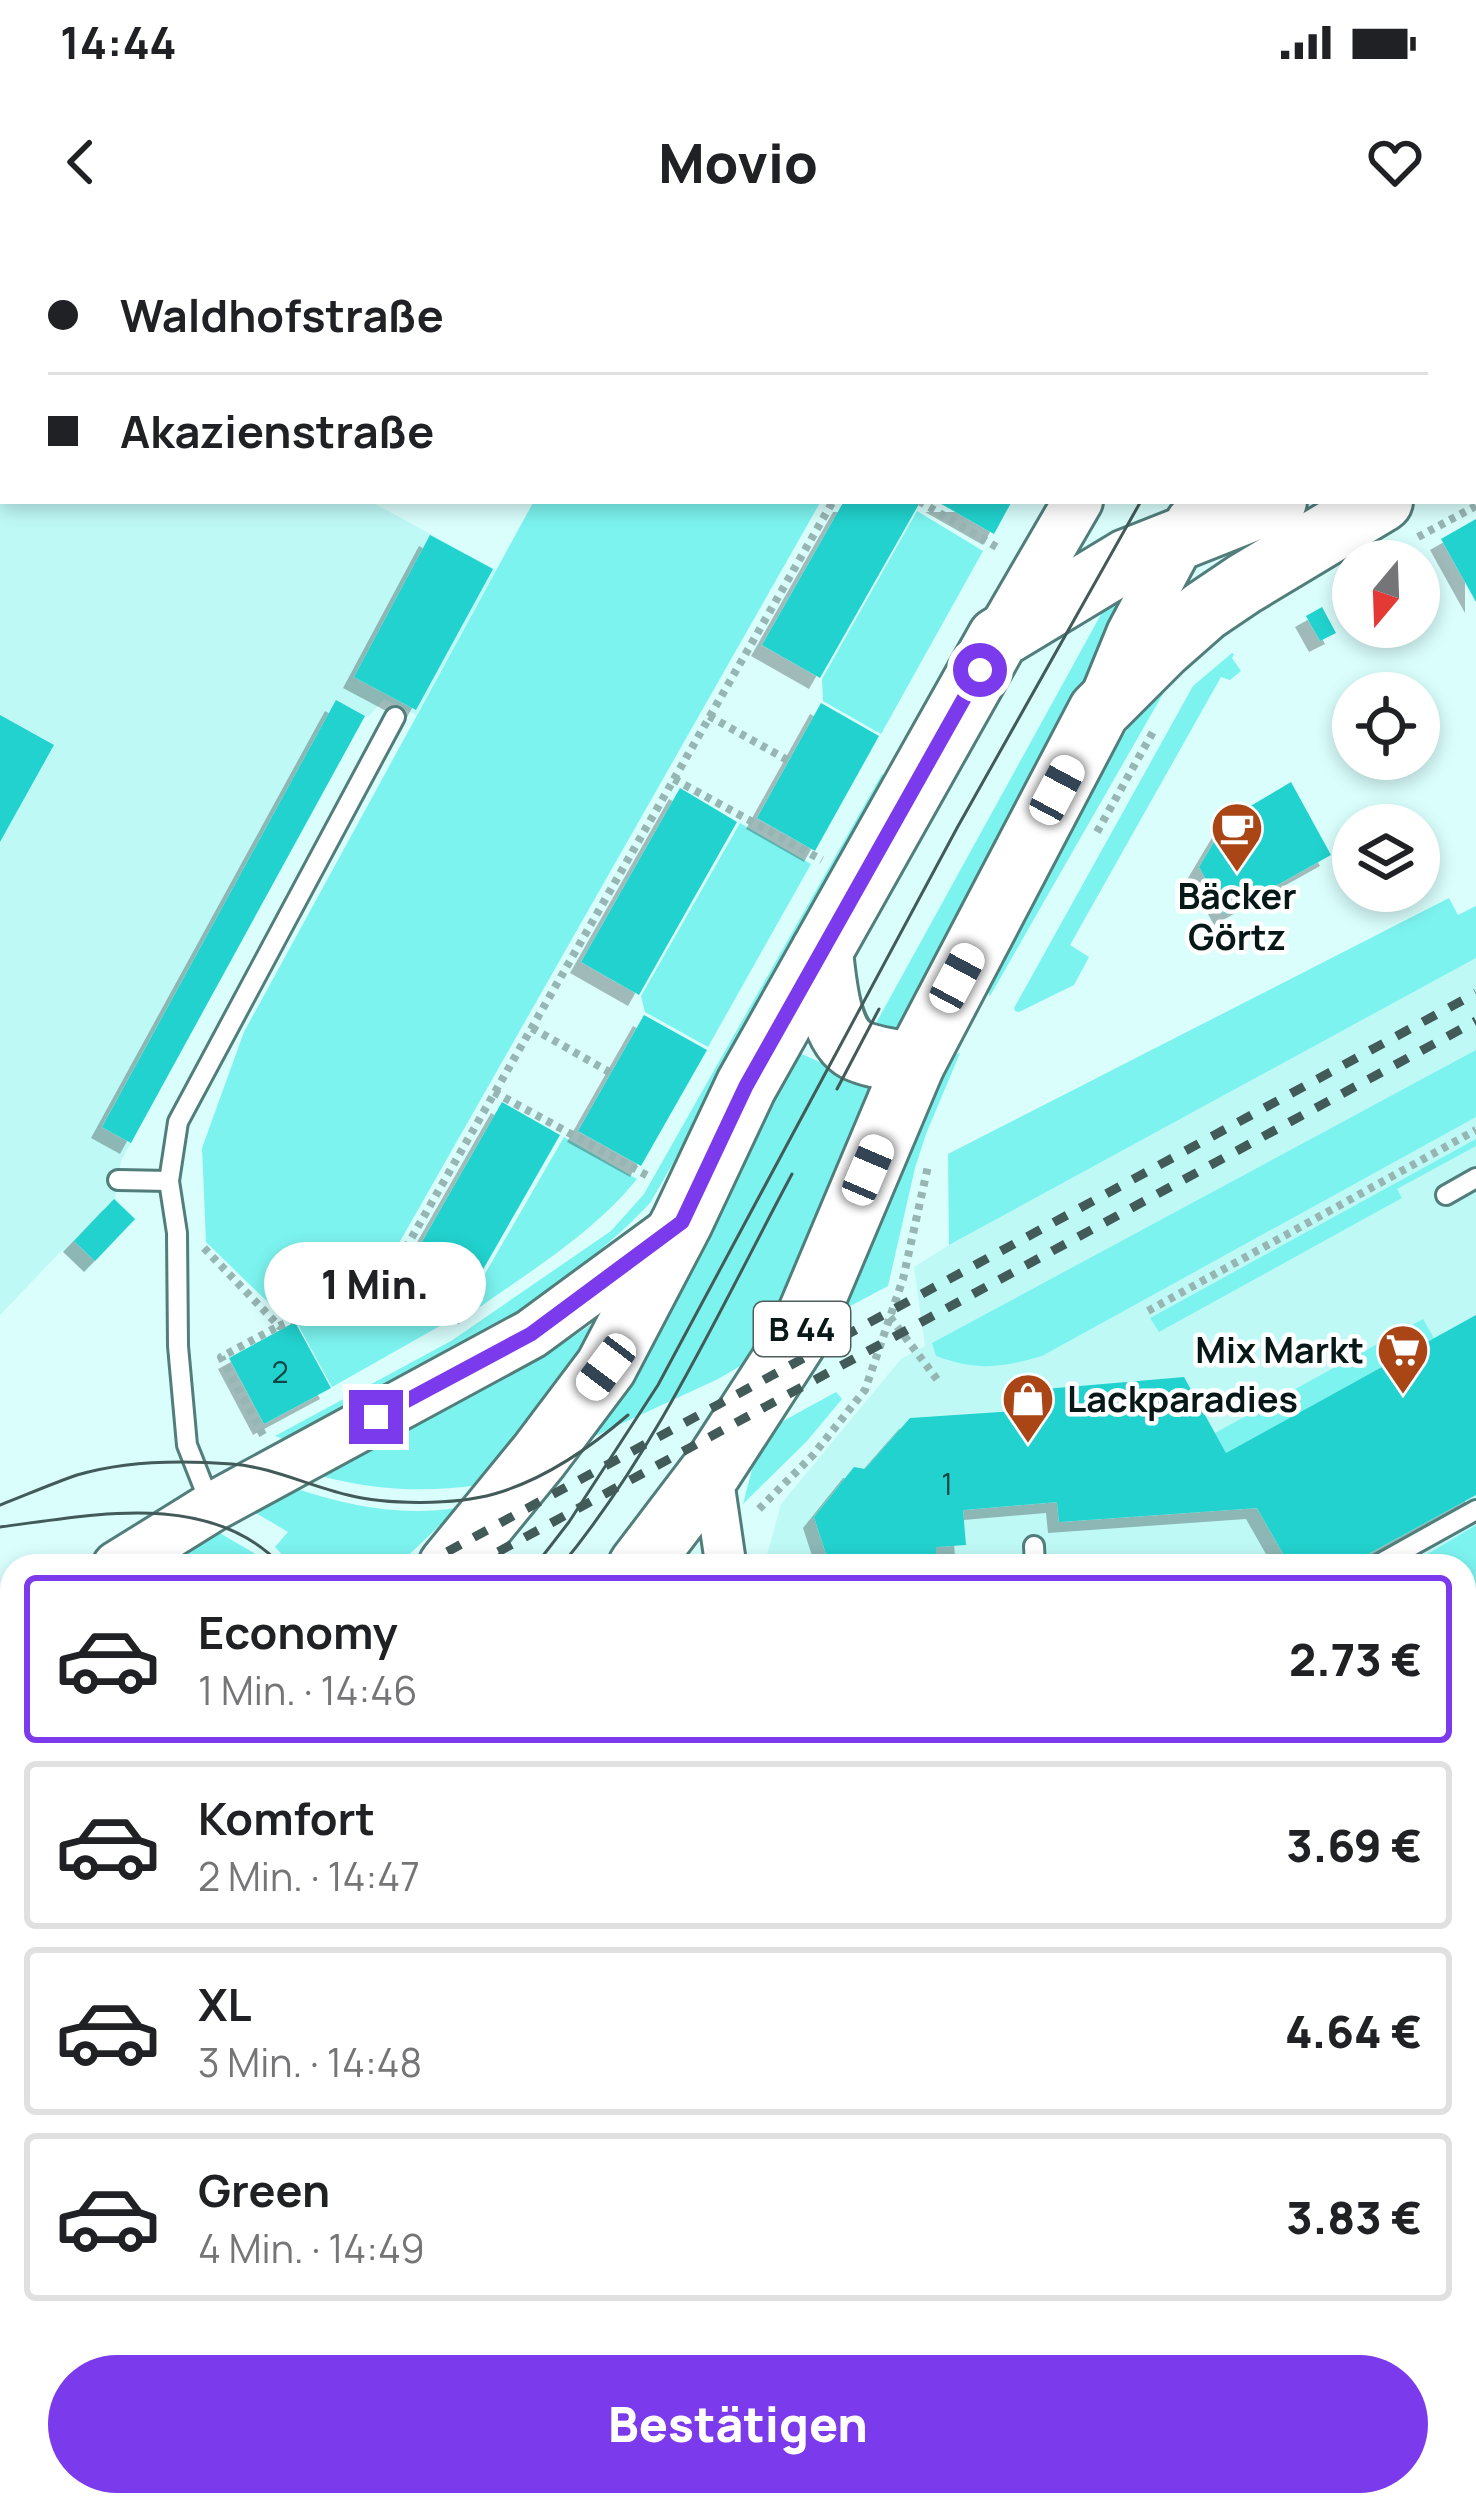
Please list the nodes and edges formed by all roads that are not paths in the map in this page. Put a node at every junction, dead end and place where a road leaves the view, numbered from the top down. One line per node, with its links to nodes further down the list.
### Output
1 (1076, 504): 5 (street)
2 (1262, 504): 4 (main road)
3 (1377, 504): 6 (main road, B 44)
4 (1192, 519): 5 (main road); 6 (street)
5 (998, 638): 8 (main road)
6 (1100, 711): 9 (main road, B 44)
7 (394, 717): 12 (lane)
8 (821, 951): 9 (main road); 14 (main road)
9 (914, 1064): 15 (main road, B 44)
10 (1476, 1178): 13 (lane)
11 (118, 1180): 12 (lane)
12 (170, 1181): 16 (lane)
13 (1446, 1195)
14 (665, 1199): 16 (street); 19 (main road)
15 (712, 1471): 20 (main road, B 44); 21 (street)
16 (212, 1507): 18 (street)
17 (1476, 1510): 22 (lane)
18 (136, 1554)
19 (459, 1554)
20 (649, 1554)
21 (724, 1554)
22 (1397, 1554)

